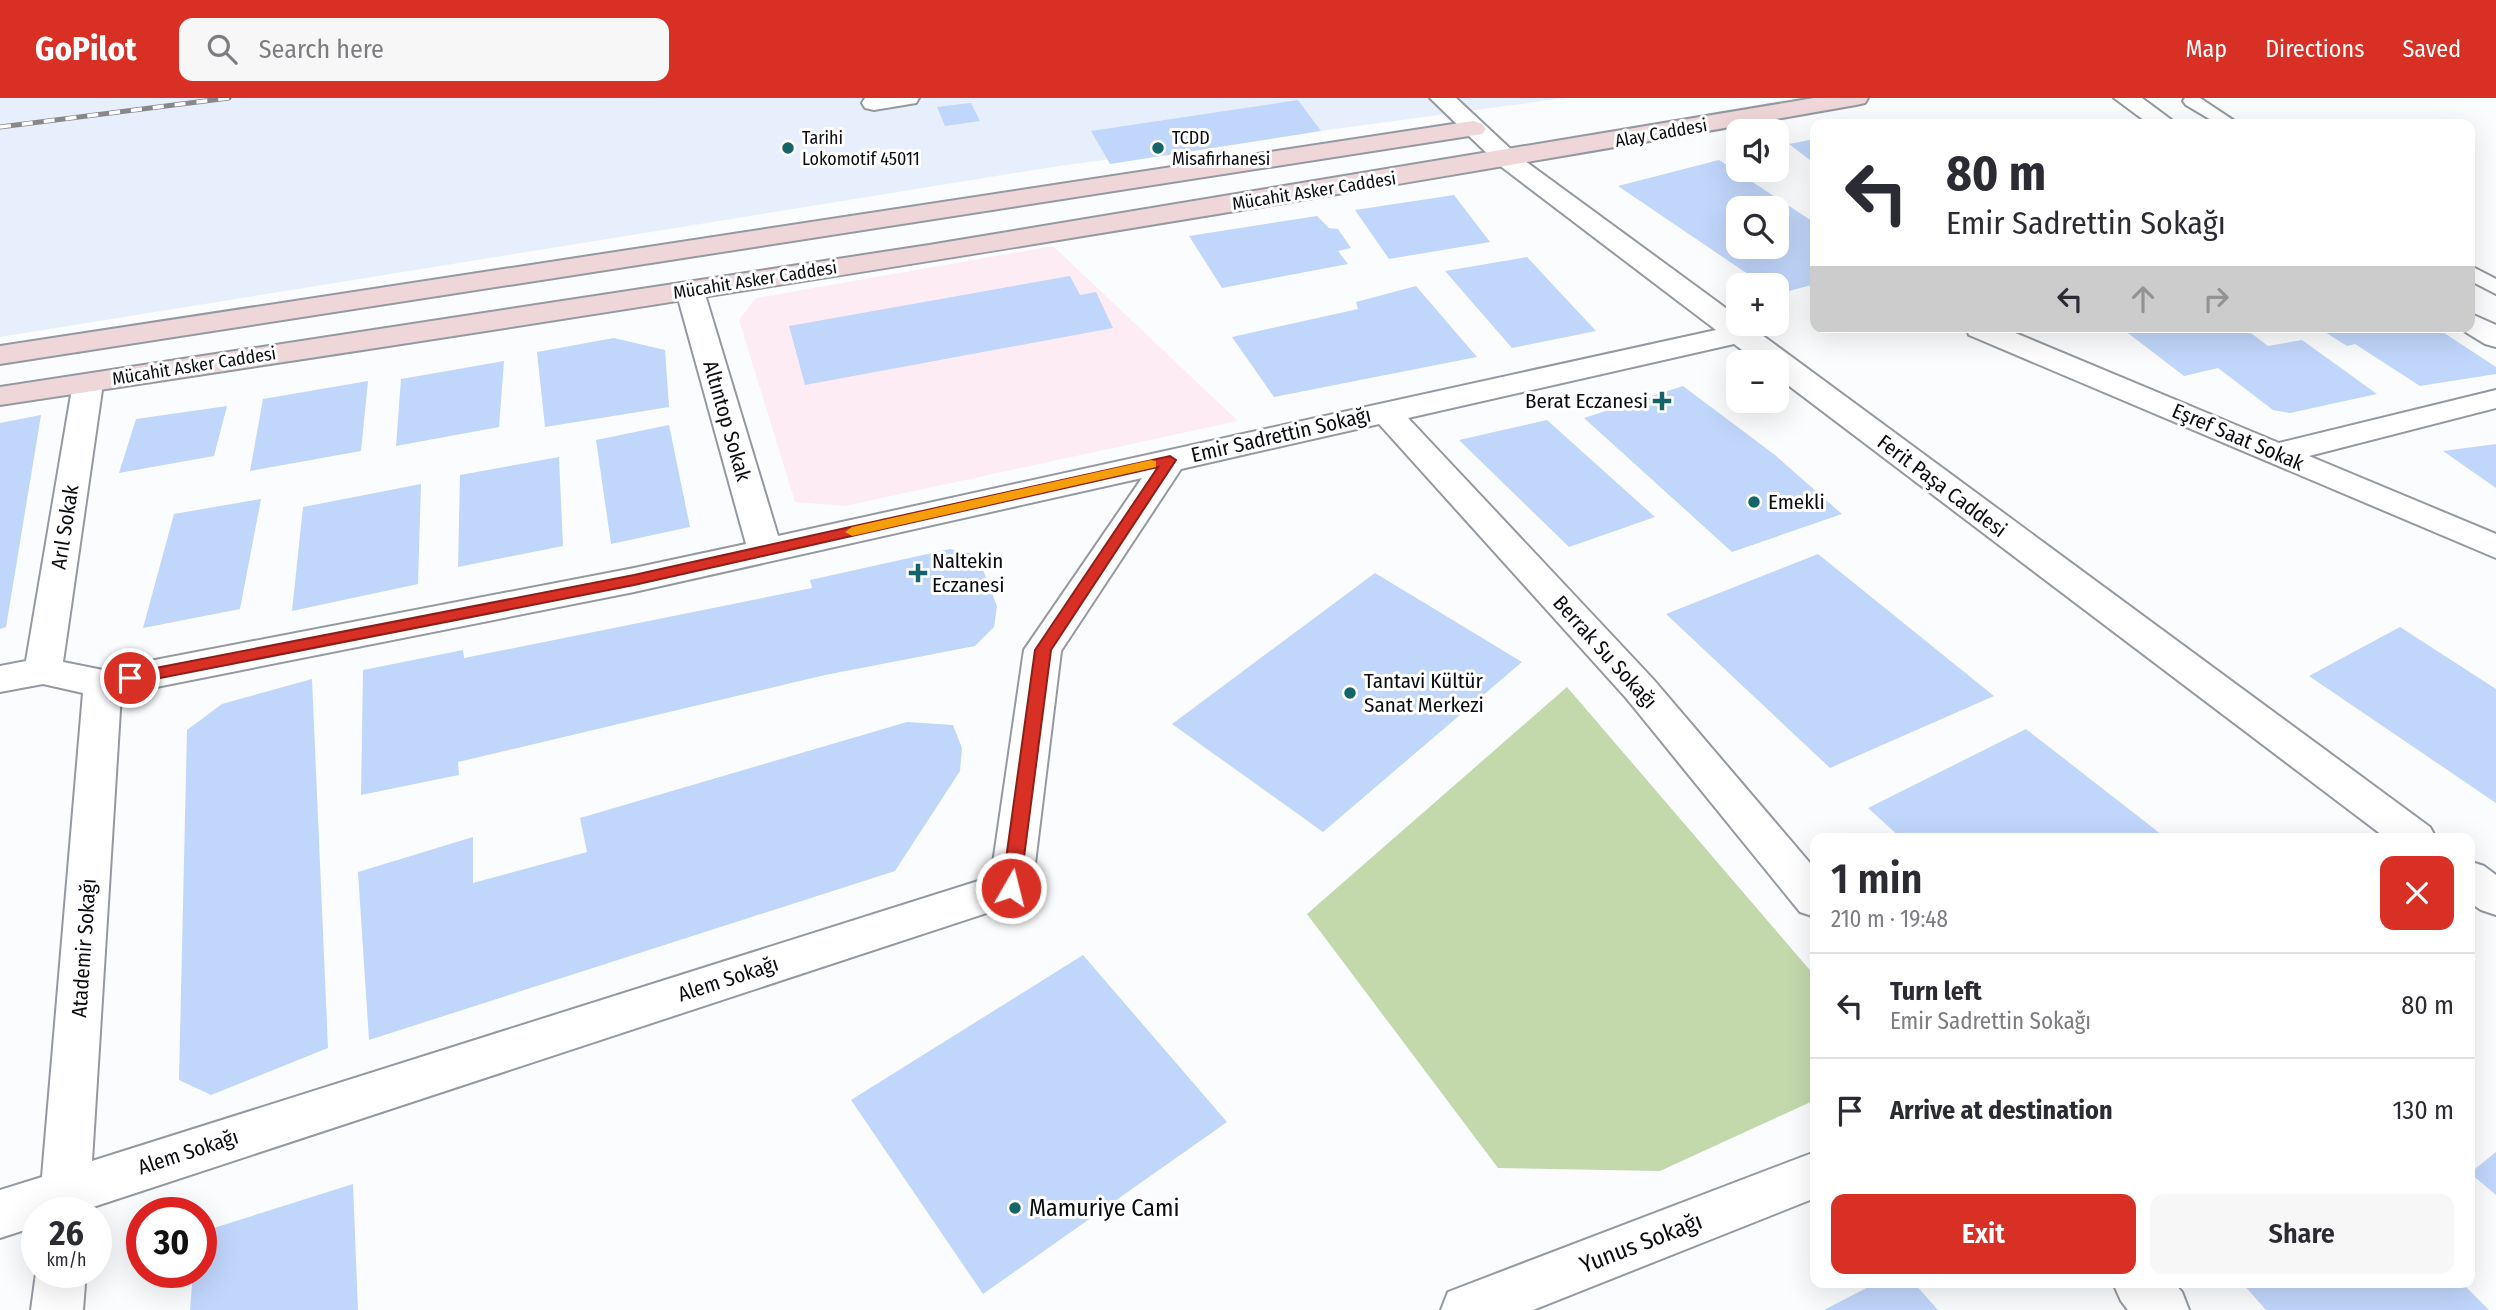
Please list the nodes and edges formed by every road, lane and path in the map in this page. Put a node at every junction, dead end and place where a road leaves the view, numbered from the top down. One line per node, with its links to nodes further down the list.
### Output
1 (906, 98): 6 (street)
2 (1442, 98): 9 (street, Ferit Paşa Caddesi)
3 (1856, 98): 10 (main road, Alay Caddesi)
4 (2126, 98): 7 (street)
5 (2192, 101): 8 (lane)
6 (874, 103)
7 (2158, 119)
8 (2222, 119)
9 (1473, 129): 10 (street, Ferit Paşa Caddesi); 20 (main road, Mücahit Asker Caddesi)
10 (1508, 160): 13 (main road, Mücahit Asker Caddesi); 14 (street, Ferit Paşa Caddesi)
11 (2475, 275): 12 (lane)
12 (2496, 288)
13 (690, 291): 21 (main road, Mücahit Asker Caddesi); 28 (street, Altıntop Sokak)
14 (1726, 324)
15 (2475, 326): 19 (street)
16 (1995, 333): 25 (street, Eşref Saat Sokak)
17 (1730, 336): 24 (street, Emir Sadrettin Sokağı)
18 (1742, 336): 32 (street, Ferit Paşa Caddesi)
19 (2496, 338)
20 (0, 355)
21 (88, 383): 22 (main road, Mücahit Asker Caddesi); 29 (street, Arıl Sokak)
22 (0, 396)
23 (2496, 399): 25 (street)
24 (1385, 412): 26 (street, Emir Sadrettin Sokağı); 34 (street, Berrak Su Sokağı)
25 (2279, 453): 27 (street, Eşref Saat Sokak)
26 (1170, 460): 28 (street, Emir Sadrettin Sokağı); 38 (street, Alem Sokağı)
27 (2496, 547)
28 (765, 551): 31 (street, Emir Sadrettin Sokağı)
29 (43, 671): 30 (street, Emir Sadrettin Sokağı); 31 (street, Emir Sadrettin Sokağı)
30 (0, 679)
31 (103, 684): 37 (street, Atademir Sokağı)
32 (2408, 833)
33 (2475, 882): 35 (street)
34 (1810, 894)
35 (2496, 898)
36 (1810, 1177): 44 (street, Yunus Sokağı)
37 (65, 1197)
38 (80, 1197)
39 (21, 1210): 40 (street, Alem Sokağı)
40 (0, 1214)
41 (59, 1288): 43 (street)
42 (2143, 1288): 45 (street)
43 (57, 1310)
44 (1467, 1310)
45 (2163, 1310)

